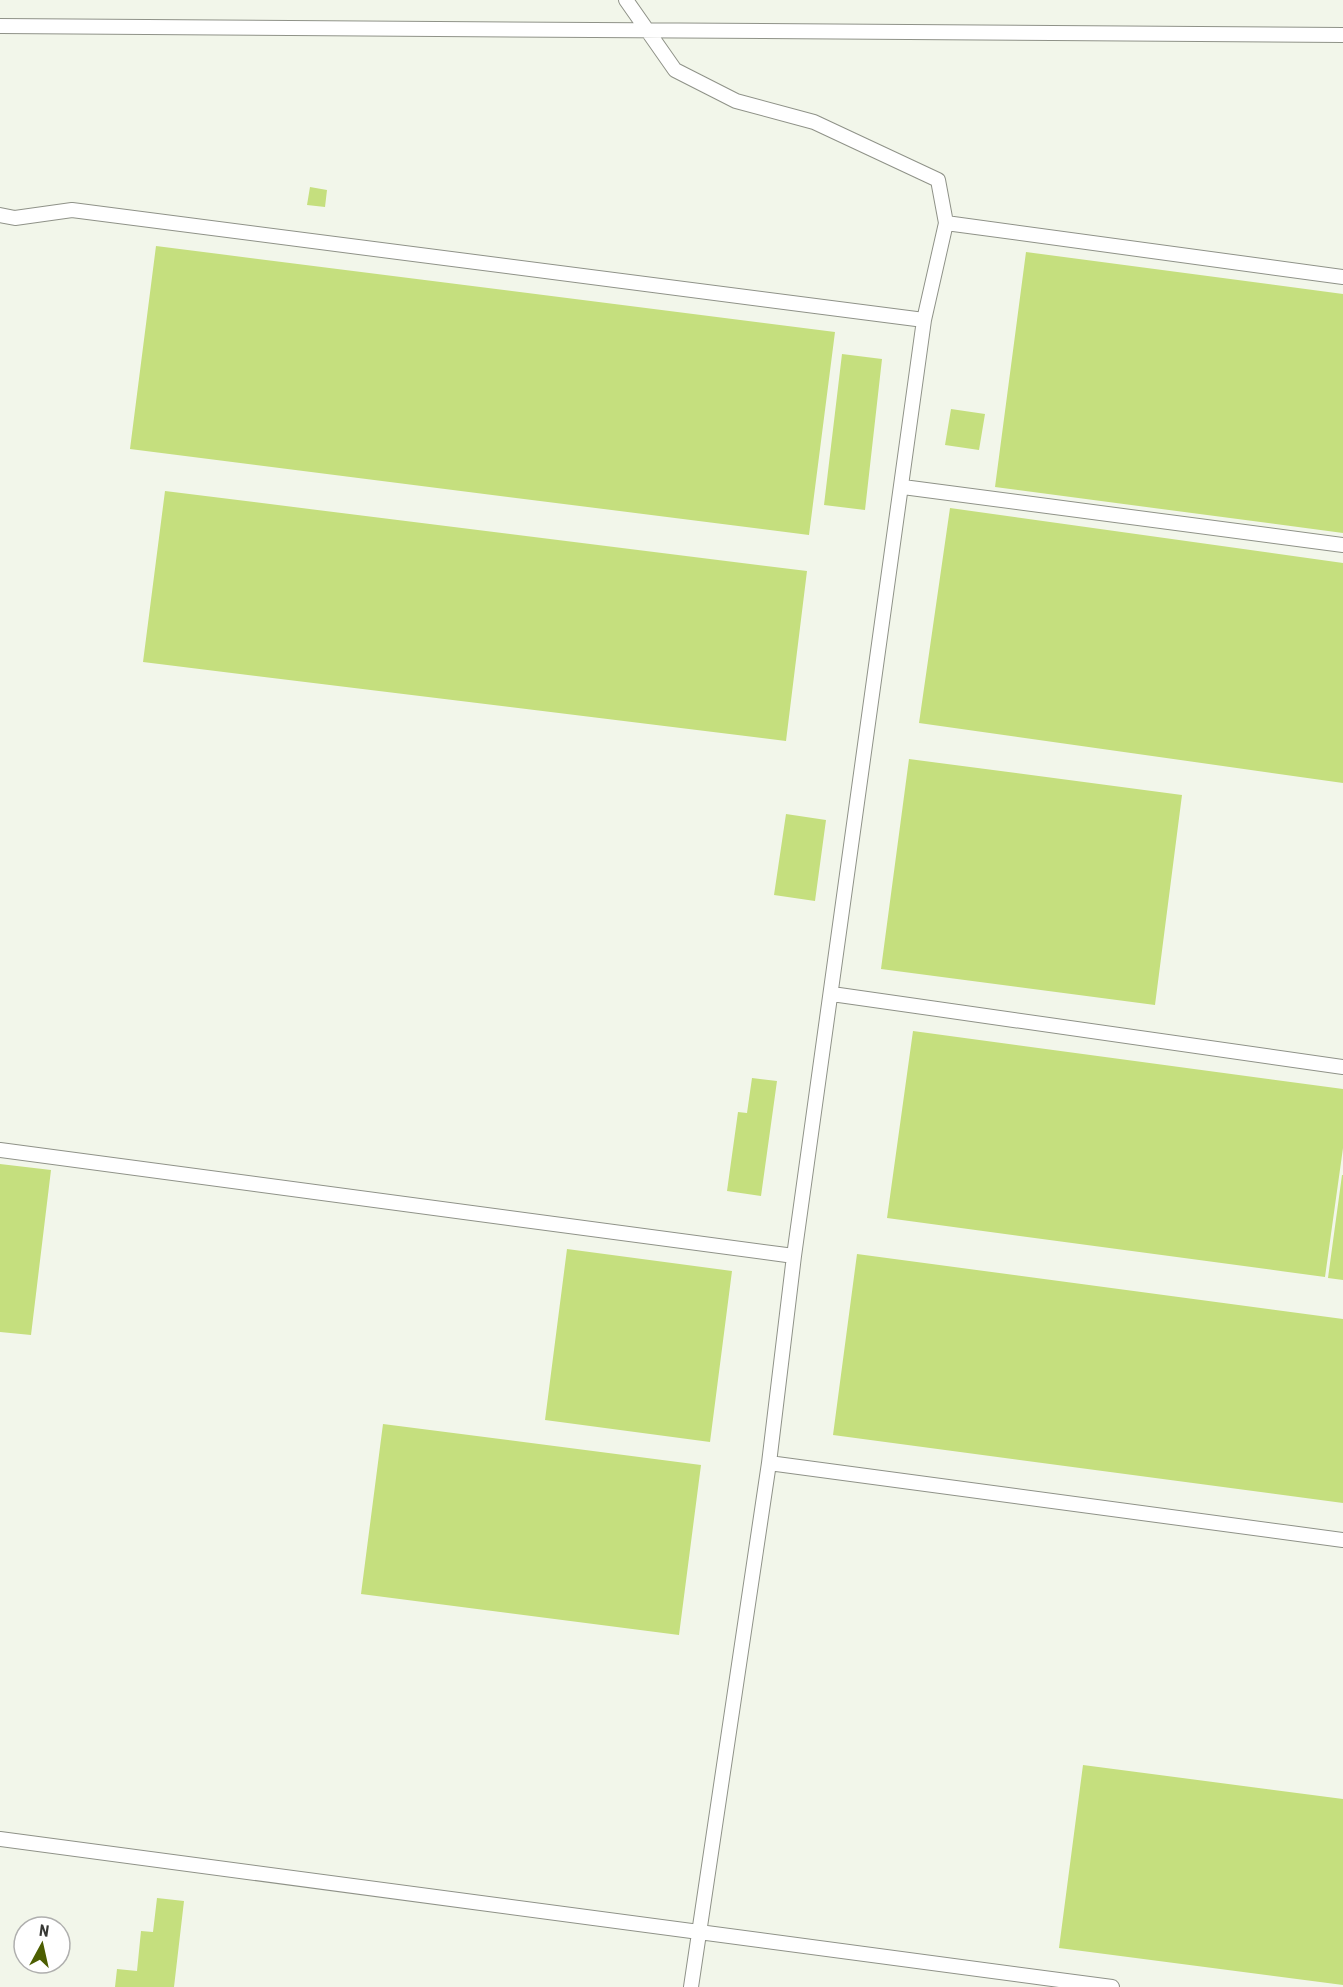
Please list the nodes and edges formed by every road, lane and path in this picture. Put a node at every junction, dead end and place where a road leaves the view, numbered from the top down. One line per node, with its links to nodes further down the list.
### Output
1 (626, 0): 3 (lane)
2 (0, 26): 3 (lane)
3 (650, 31): 4 (lane); 6 (lane)
4 (1343, 35)
5 (0, 215): 8 (lane)
6 (946, 223): 7 (lane); 8 (lane)
7 (1343, 277)
8 (924, 320): 9 (lane)
9 (903, 487): 10 (lane); 11 (lane)
10 (1343, 545)
11 (832, 994): 12 (lane); 14 (lane)
12 (1343, 1067)
13 (0, 1150): 14 (lane)
14 (794, 1256): 15 (lane)
15 (769, 1464): 16 (lane); 18 (lane)
16 (1343, 1540)
17 (0, 1839): 18 (lane)
18 (698, 1930): 19 (lane); 20 (lane)
19 (690, 1987)
20 (1112, 1987)

